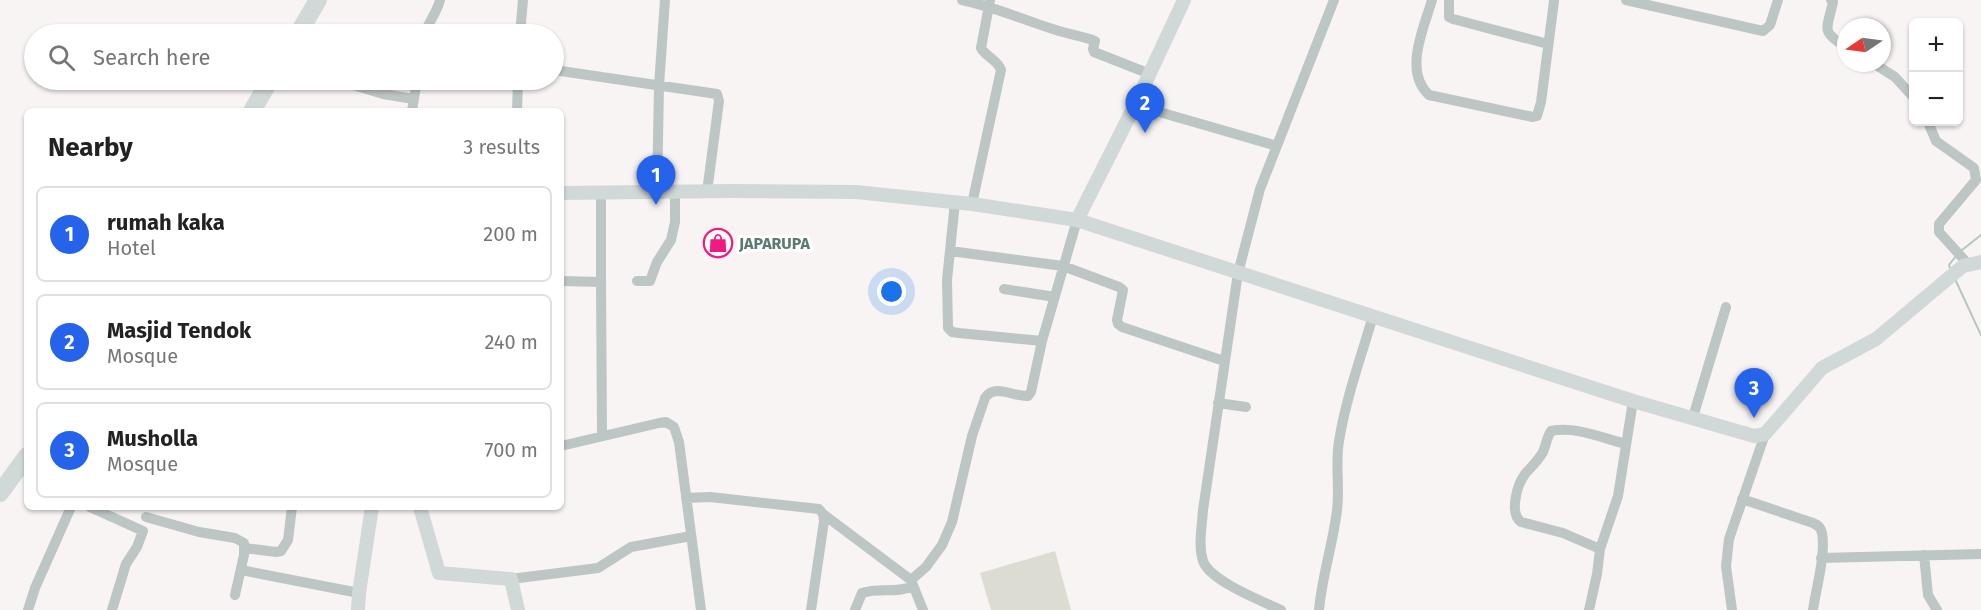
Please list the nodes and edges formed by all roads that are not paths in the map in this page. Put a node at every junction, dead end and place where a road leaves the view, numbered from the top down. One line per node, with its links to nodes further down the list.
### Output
1 (318, 0): 15 (highway)
2 (440, 0): 16 (street)
3 (523, 0): 17 (street)
4 (665, 0): 23 (street)
5 (962, 0): 14 (street)
6 (1184, 0): 22 (street)
7 (1334, 0): 35 (street)
8 (1432, 0): 19 (street)
9 (1449, 0): 19 (street)
10 (1552, 0): 19 (street)
11 (1626, 0): 12 (street)
12 (1778, 0)
13 (1831, 0): 18 (street)
14 (990, 3): 22 (street); 42 (street)
15 (303, 24)
16 (427, 24)
17 (521, 24)
18 (1837, 41)
19 (1548, 44)
20 (564, 72): 23 (street)
21 (1888, 72): 28 (street)
22 (1150, 74): 30 (street)
23 (659, 86): 37 (street); 38 (street)
24 (264, 90): 31 (highway)
25 (370, 90): 29 (street)
26 (415, 90): 29 (street)
27 (518, 90): 33 (street)
28 (1909, 92)
29 (414, 99): 32 (street)
30 (1134, 105): 35 (street); 43 (street)
31 (254, 108)
32 (412, 108)
33 (517, 108)
34 (1930, 126): 46 (street)
35 (1277, 146): 47 (street)
36 (675, 192): 37 (street); 38 (street); 49 (street)
37 (707, 192): 41 (street)
38 (657, 193): 40 (street)
39 (564, 194): 40 (street)
40 (601, 194): 50 (street)
41 (955, 202): 42 (street); 44 (street)
42 (972, 204): 43 (street)
43 (1077, 220): 45 (street); 47 (street)
44 (950, 251): 45 (street); 55 (street)
45 (1063, 266): 52 (street); 56 (street)
46 (1964, 269): 61 (street)
47 (1238, 273): 54 (street); 56 (street)
48 (564, 281): 50 (street)
49 (637, 281)
50 (601, 282): 62 (street)
51 (1004, 289): 52 (street)
52 (1055, 297): 55 (street)
53 (1726, 306): 60 (street)
54 (1373, 316): 57 (street); 97 (street)
55 (1042, 341): 85 (street)
56 (1224, 361): 58 (street)
57 (1633, 400): 60 (street); 63 (street)
58 (1218, 403): 59 (street); 96 (street)
59 (1246, 407)
60 (1692, 417): 61 (street)
61 (1765, 434): 68 (street)
62 (602, 436): 64 (street); 67 (street)
63 (1626, 444): 79 (street); 79 (street)
64 (564, 445)
65 (23, 468): 66 (highway)
66 (1, 490)
67 (686, 498): 75 (street); 77 (street)
68 (1742, 499): 82 (street); 99 (street)
69 (70, 510): 88 (street)
70 (97, 510): 76 (street)
71 (291, 510): 78 (street)
72 (372, 510): 86 (street)
73 (421, 510): 84 (street)
74 (147, 512): 76 (street); 78 (street)
75 (823, 514): 85 (street); 93 (street)
76 (143, 531): 89 (street)
77 (691, 536): 84 (street); 92 (street)
78 (245, 548): 83 (street)
79 (1600, 549): 98 (street)
80 (1981, 554): 81 (street)
81 (1924, 555): 82 (street); 101 (street)
82 (1821, 558): 100 (street)
83 (241, 570): 86 (street); 87 (street)
84 (511, 579): 91 (street)
85 (912, 583): 94 (street); 95 (street)
86 (358, 593): 90 (street)
87 (235, 596)
88 (28, 610)
89 (112, 610)
90 (358, 610)
91 (518, 610)
92 (701, 610)
93 (811, 610)
94 (855, 610)
95 (923, 610)
96 (1281, 610)
97 (1319, 610)
98 (1589, 610)
99 (1732, 610)
100 (1813, 610)
101 (1937, 610)

